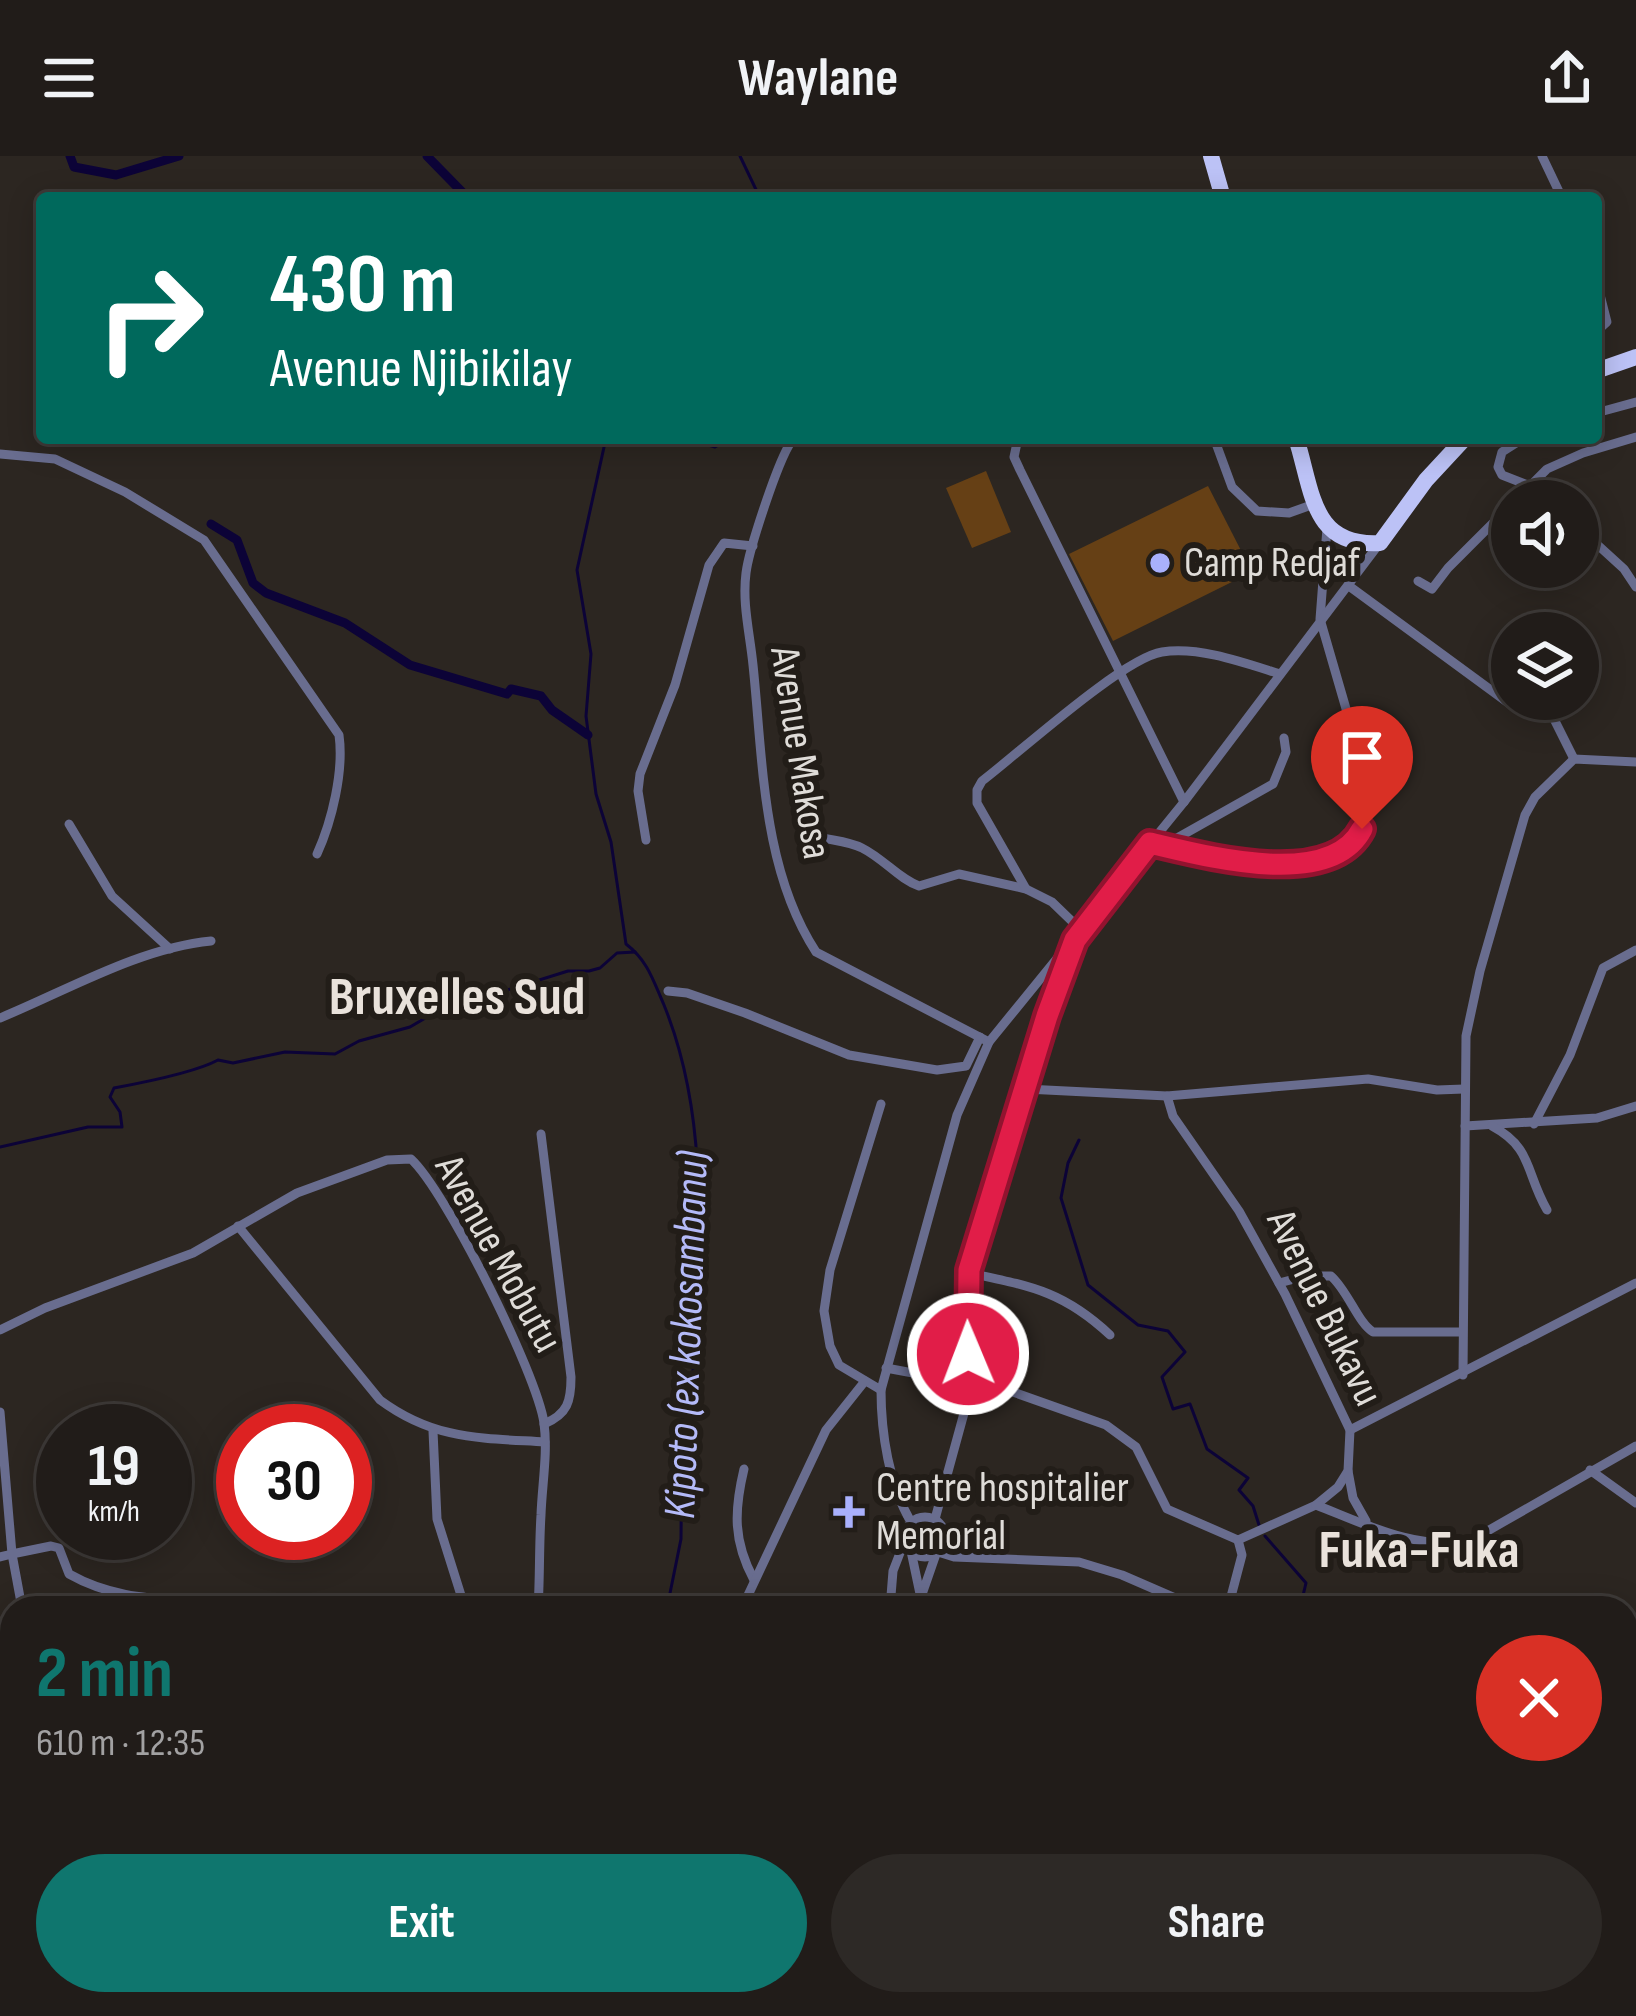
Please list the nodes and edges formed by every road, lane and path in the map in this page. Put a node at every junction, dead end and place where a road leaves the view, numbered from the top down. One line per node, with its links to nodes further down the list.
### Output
1 (1211, 156): 3 (highway)
2 (1542, 156): 4 (street)
3 (1221, 192)
4 (1559, 192)
5 (1602, 298): 6 (street)
6 (1602, 326)
7 (1636, 358): 8 (highway)
8 (1602, 369)
9 (1636, 401): 10 (street)
10 (1602, 411)
11 (1636, 437): 20 (street)
12 (790, 444): 25 (street, Avenue Makosa)
13 (1017, 444): 33 (street)
14 (1216, 444): 21 (street)
15 (1298, 444): 21 (highway)
16 (1459, 444): 24 (highway)
17 (1515, 444): 19 (street)
18 (0, 454): 44 (street)
19 (1516, 480)
20 (1533, 480)
21 (1317, 503): 23 (highway)
22 (1491, 523): 29 (street)
23 (1327, 528): 24 (highway); 32 (street)
24 (1380, 543): 30 (street)
25 (753, 546): 41 (street); 54 (street, Avenue Makosa)
26 (1599, 546): 28 (street)
27 (1636, 559): 28 (street)
28 (1624, 569): 31 (street)
29 (1418, 580)
30 (1349, 586): 32 (street); 36 (street)
31 (1636, 586)
32 (1320, 619): 34 (street); 43 (street)
33 (1122, 670): 34 (street); 38 (street); 45 (street)
34 (1280, 674): 38 (street)
35 (1284, 739): 43 (street)
36 (1574, 759): 37 (street); 56 (street)
37 (1636, 762)
38 (1184, 802): 42 (street)
39 (69, 824): 48 (street)
40 (805, 832): 45 (street)
41 (646, 840)
42 (1150, 843): 43 (street); 46 (street)
43 (1163, 846)
44 (316, 854)
45 (1026, 889): 46 (street)
46 (1078, 935): 51 (street); 52 (street)
47 (211, 941): 48 (street)
48 (170, 950): 53 (street)
49 (1636, 950): 60 (street)
50 (668, 991): 54 (street)
51 (1020, 1005): 52 (street); 54 (street)
52 (1047, 1016): 55 (street)
53 (0, 1018)
54 (985, 1040): 72 (street)
55 (1026, 1089): 57 (street); 66 (street)
56 (1465, 1089): 57 (street); 61 (street)
57 (1167, 1096): 67 (street, Avenue Bukavu)
58 (881, 1104): 74 (street)
59 (1636, 1106): 60 (street)
60 (1534, 1124): 62 (street)
61 (1465, 1126): 62 (street); 70 (street)
62 (1492, 1126): 64 (street)
63 (542, 1134): 78 (street)
64 (1547, 1210)
65 (238, 1226): 69 (street, Avenue Mobutu); 78 (street, Avenue Mobutu); 80 (street)
66 (969, 1273): 71 (street); 75 (street)
67 (1279, 1282): 70 (street); 79 (street, Avenue Bukavu)
68 (1636, 1283): 73 (street)
69 (0, 1330)
70 (1462, 1331): 73 (street)
71 (1110, 1335)
72 (886, 1368): 75 (street); 76 (street)
73 (1463, 1375): 79 (street)
74 (865, 1381): 76 (street); 98 (street)
75 (970, 1386): 88 (street); 93 (street)
76 (881, 1390): 89 (street)
77 (0, 1412): 96 (street)
78 (544, 1424): 81 (street, Avenue Mobutu)
79 (1350, 1430): 85 (street, Avenue Bukavu)
80 (433, 1431): 81 (street); 101 (street)
81 (545, 1442): 102 (street, Avenue Mobutu)
82 (1636, 1446): 84 (street)
83 (744, 1469): 98 (street)
84 (1590, 1470): 86 (street); 90 (street)
85 (1348, 1471): 87 (street, Avenue Bukavu); 90 (street)
86 (1636, 1503)
87 (1316, 1505): 90 (street); 93 (street, Avenue Bukavu)
88 (935, 1519): 89 (street); 91 (street)
89 (911, 1522): 92 (street)
90 (1372, 1527)
91 (945, 1536): 95 (street); 97 (street)
92 (905, 1540): 94 (street); 104 (street)
93 (1238, 1540): 108 (street)
94 (911, 1551): 95 (street); 105 (street)
95 (937, 1553): 97 (street); 106 (street)
96 (6, 1555): 99 (street); 100 (street)
97 (980, 1556): 107 (street)
98 (754, 1580): 103 (street)
99 (18, 1596)
100 (128, 1596)
101 (461, 1596)
102 (539, 1596)
103 (747, 1596)
104 (891, 1596)
105 (920, 1596)
106 (924, 1596)
107 (1170, 1596)
108 (1231, 1596)

